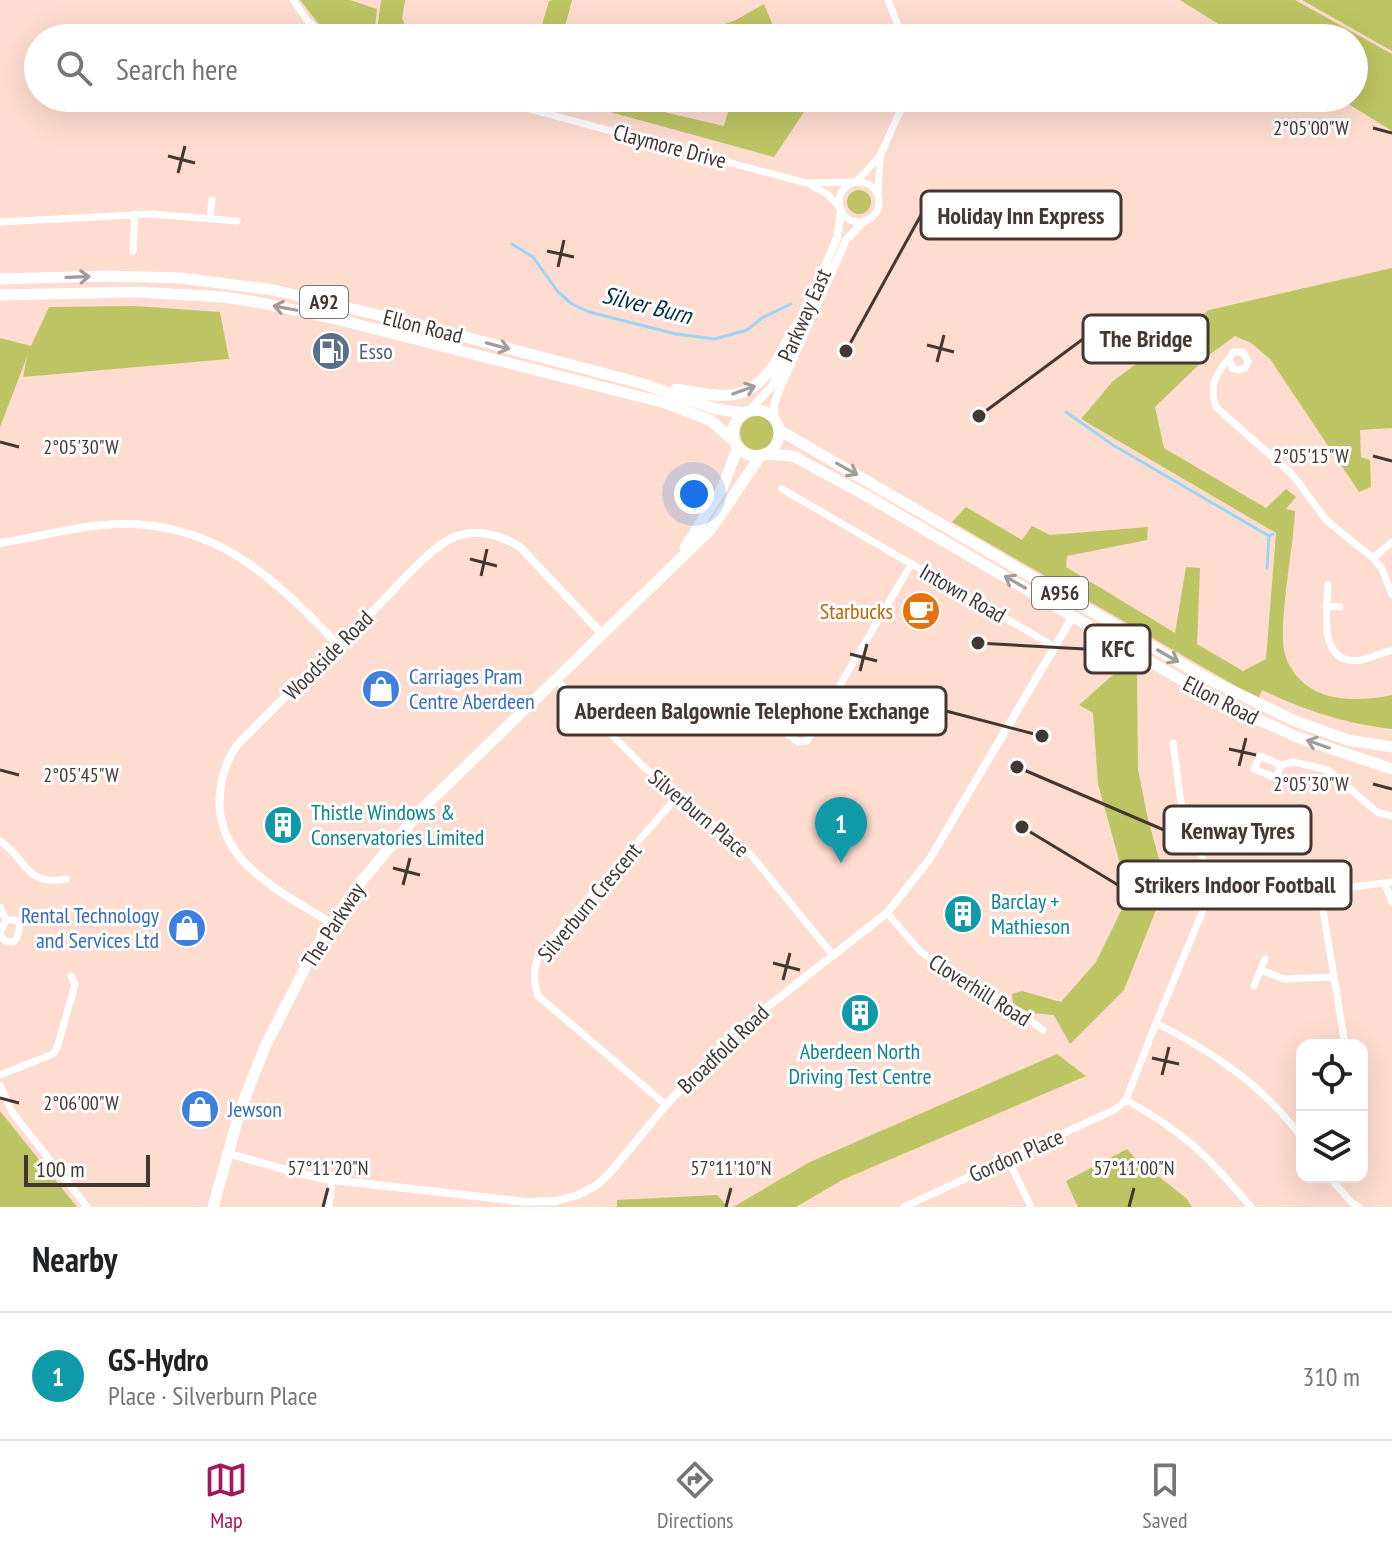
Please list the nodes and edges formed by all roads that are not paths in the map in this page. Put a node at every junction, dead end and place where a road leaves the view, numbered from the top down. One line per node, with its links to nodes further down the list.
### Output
1 (293, 0): 3 (street)
2 (888, 0): 4 (street)
3 (311, 24)
4 (897, 24)
5 (540, 112): 9 (street, Claymore Drive)
6 (900, 112): 7 (street)
7 (880, 156): 8 (street); 10 (street)
8 (854, 182): 9 (street, Claymore Drive); 10 (street); 12 (street)
9 (806, 183): 12 (street, Claymore Drive)
10 (878, 196): 16 (street)
11 (212, 200): 14 (street)
12 (840, 208): 16 (street); 21 (street, Parkway East)
13 (135, 214): 14 (street); 17 (street); 18 (street)
14 (210, 218): 15 (street)
15 (237, 221)
16 (864, 221): 25 (street, Parkway East)
17 (0, 222)
18 (133, 251)
19 (0, 279): 23 (main road, Ellon Road / A92, one-way to 23)
20 (0, 295): 26 (main road, Ellon Road / A92, one-way to 20)
21 (804, 317): 23 (main road, one-way to 21); 24 (street, Parkway East)
22 (1229, 360): 31 (street)
23 (640, 383): 24 (main road, Ellon Road / A92)
24 (746, 412): 25 (main road, A92); 26 (main road)
25 (777, 425): 27 (main road); 46 (main road, Ellon Road / A956, one-way to 46)
26 (736, 444): 27 (main road, A92); 32 (main road, The Parkway)
27 (762, 455): 32 (main road, The Parkway); 38 (main road, Ellon Road / A956, one-way to 27)
28 (782, 489): 33 (street, Intown Road)
29 (1392, 542): 31 (street)
30 (0, 543): 40 (street)
31 (1373, 558): 35 (street)
32 (676, 562): 39 (main road, The Parkway)
33 (912, 563): 41 (street, Intown Road); 44 (street, Intown Road)
34 (1328, 584): 36 (street)
35 (1392, 595)
36 (1326, 606): 37 (street); 42 (street)
37 (1340, 607)
38 (1073, 616): 41 (street, Broadfold Road); 48 (main road, Ellon Road / A956, one-way to 38)
39 (603, 635): 40 (street, Woodside Road); 43 (main road, The Parkway)
40 (338, 645): 60 (street, Woodside Road)
41 (1055, 647): 58 (street, Broadfold Road)
42 (1392, 650)
43 (556, 679): 49 (street, Silverburn Place); 60 (main road, The Parkway)
44 (819, 719): 44 (street, Intown Road)
45 (1177, 747): 54 (street)
46 (1392, 747)
47 (1281, 765): 50 (street)
48 (1392, 769)
49 (678, 796): 62 (street, Silverburn Place); 76 (street, Silverburn Crescent)
50 (1392, 816)
51 (0, 841): 52 (street)
52 (66, 879)
53 (1389, 882): 55 (street); 56 (street)
54 (1214, 884): 55 (street); 70 (street)
55 (1320, 891): 66 (street)
56 (1392, 902)
57 (0, 907): 59 (street)
58 (887, 913): 62 (street, Broadfold Road); 71 (street, Cloverhill Road)
59 (6, 920): 61 (street); 61 (street)
60 (331, 923): 78 (main road, The Parkway)
61 (0, 934)
62 (832, 954): 76 (street, Broadfold Road)
63 (1265, 959): 64 (street)
64 (1261, 970): 66 (street); 67 (street)
65 (71, 976): 68 (street)
66 (1332, 977): 72 (street)
67 (1254, 986)
68 (73, 992): 69 (street); 73 (street)
69 (85, 993)
70 (1156, 1023): 75 (street); 77 (street)
71 (1043, 1030)
72 (1344, 1039)
73 (0, 1075)
74 (0, 1085): 82 (street)
75 (1126, 1100): 79 (street, Gordon Place); 87 (street)
76 (666, 1105): 80 (street, Broadfold Road)
77 (1296, 1131)
78 (226, 1153): 80 (street, Broadfold Road); 83 (main road, The Parkway)
79 (1008, 1159): 85 (street, Gordon Place); 86 (street)
80 (332, 1180): 84 (street)
81 (1334, 1183): 88 (street)
82 (87, 1207)
83 (213, 1207)
84 (329, 1207)
85 (904, 1207)
86 (1031, 1207)
87 (1251, 1207)
88 (1359, 1207)

